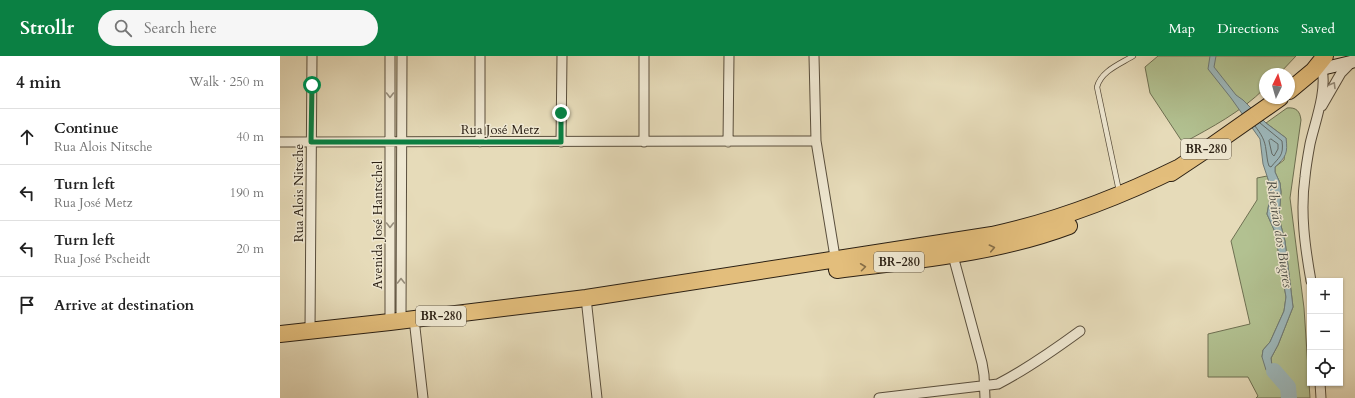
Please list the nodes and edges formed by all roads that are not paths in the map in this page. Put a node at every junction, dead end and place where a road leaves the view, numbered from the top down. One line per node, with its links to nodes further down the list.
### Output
1 (312, 56): 17 (street, Rua Alois Nitsche)
2 (390, 56): 18 (street, Avenida José Hantschel, one-way to 18)
3 (402, 56): 19 (street, Avenida José Hantschel)
4 (480, 56): 20 (street)
5 (562, 56): 21 (street)
6 (644, 56): 22 (street)
7 (729, 56): 23 (street)
8 (814, 56): 15 (street)
9 (1133, 56): 25 (lane)
10 (1354, 61): 11 (main road); 14 (street, one-way to 10)
11 (1320, 65): 12 (highway); 14 (street)
12 (1295, 86)
13 (1273, 104): 24 (highway, BR-280)
14 (1319, 112): 28 (street)
15 (816, 141): 23 (street, Rua José Metz); 27 (street)
16 (280, 142): 17 (street, Rua José Metz)
17 (311, 142): 18 (street, Rua José Metz); 31 (street, Rua Alois Nitsche)
18 (390, 142): 19 (street, Rua José Metz); 30 (street, Avenida José Hantschel, one-way to 30)
19 (402, 142): 20 (street, Rua José Metz); 30 (street, Avenida José Hantschel, one-way to 19)
20 (480, 142): 21 (street, Rua José Metz)
21 (561, 142): 22 (street, Rua José Metz)
22 (644, 142): 23 (street, Rua José Metz)
23 (728, 142)
24 (1178, 168): 25 (highway, BR-280); 26 (highway, BR-280, one-way to 24)
25 (1120, 195): 26 (highway, BR-280)
26 (952, 249): 27 (highway, BR-280); 34 (street)
27 (836, 265): 29 (highway, BR-280)
28 (1310, 278)
29 (586, 298): 30 (highway, BR-280); 37 (street)
30 (402, 320): 31 (highway, BR-280); 36 (street)
31 (310, 330): 33 (highway, BR-280)
32 (1080, 331): 34 (street)
33 (280, 334)
34 (985, 385): 38 (street); 39 (street)
35 (1320, 386): 40 (street)
36 (423, 398)
37 (597, 398)
38 (879, 398)
39 (985, 398)
40 (1321, 398)

